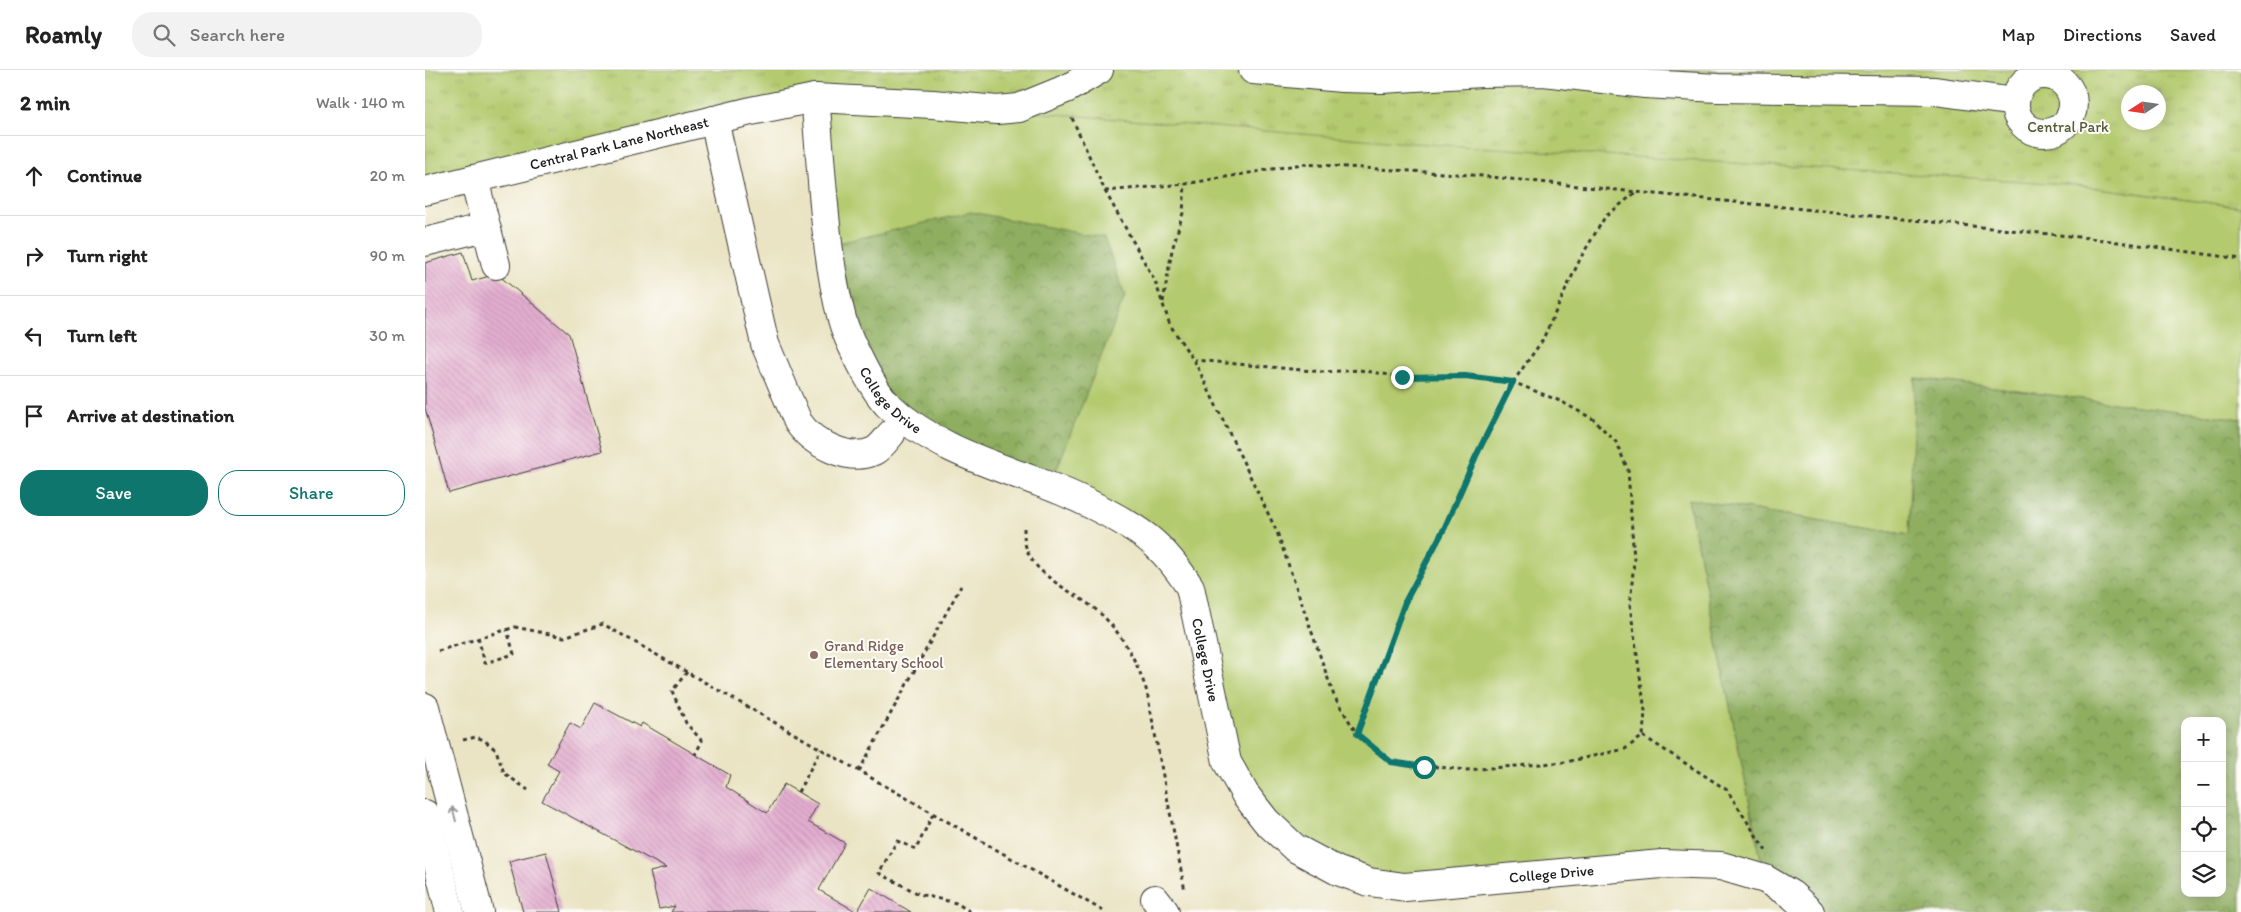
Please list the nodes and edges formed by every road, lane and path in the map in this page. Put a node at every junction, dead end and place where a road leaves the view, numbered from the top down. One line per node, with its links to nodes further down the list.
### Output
1 (1099, 70): 4 (street, Central Park Lane Northeast)
2 (1253, 70): 5 (street)
3 (2043, 73): 5 (street); 5 (street)
4 (815, 98): 7 (street, Central Park Lane Northeast); 46 (street, College Drive)
5 (2015, 102)
6 (1075, 114): 11 (path)
7 (714, 120): 8 (street, Central Park Lane Northeast); 20 (street)
8 (474, 179): 10 (street, Central Park Lane Northeast); 13 (street)
9 (1185, 184): 11 (path); 12 (path); 17 (path)
10 (425, 191)
11 (1105, 191): 17 (path)
12 (1636, 192): 15 (path); 19 (path)
13 (486, 227): 14 (street); 16 (street)
14 (425, 242)
15 (2241, 259)
16 (496, 265)
17 (1162, 303): 18 (path)
18 (1194, 360): 19 (path); 28 (path)
19 (1513, 382): 28 (path); 29 (path)
20 (891, 434)
21 (1024, 528): 41 (path)
22 (961, 586): 33 (path)
23 (507, 630): 24 (path); 24 (path); 26 (path)
24 (478, 638): 25 (path)
25 (438, 650)
26 (687, 672): 31 (path); 32 (path)
27 (425, 707): 39 (street, one-way to 27)
28 (1357, 734): 29 (path)
29 (1643, 736): 38 (path)
30 (462, 740): 34 (path)
31 (821, 749): 33 (path); 35 (path)
32 (695, 755)
33 (859, 771): 37 (path)
34 (528, 790)
35 (798, 792)
36 (425, 814): 40 (street)
37 (933, 814): 44 (path); 45 (path)
38 (1767, 855)
39 (466, 861): 40 (street); 43 (street)
40 (432, 871): 42 (street)
41 (1186, 893)
42 (450, 912)
43 (479, 912)
44 (971, 912)
45 (1105, 912)
46 (1810, 912)

